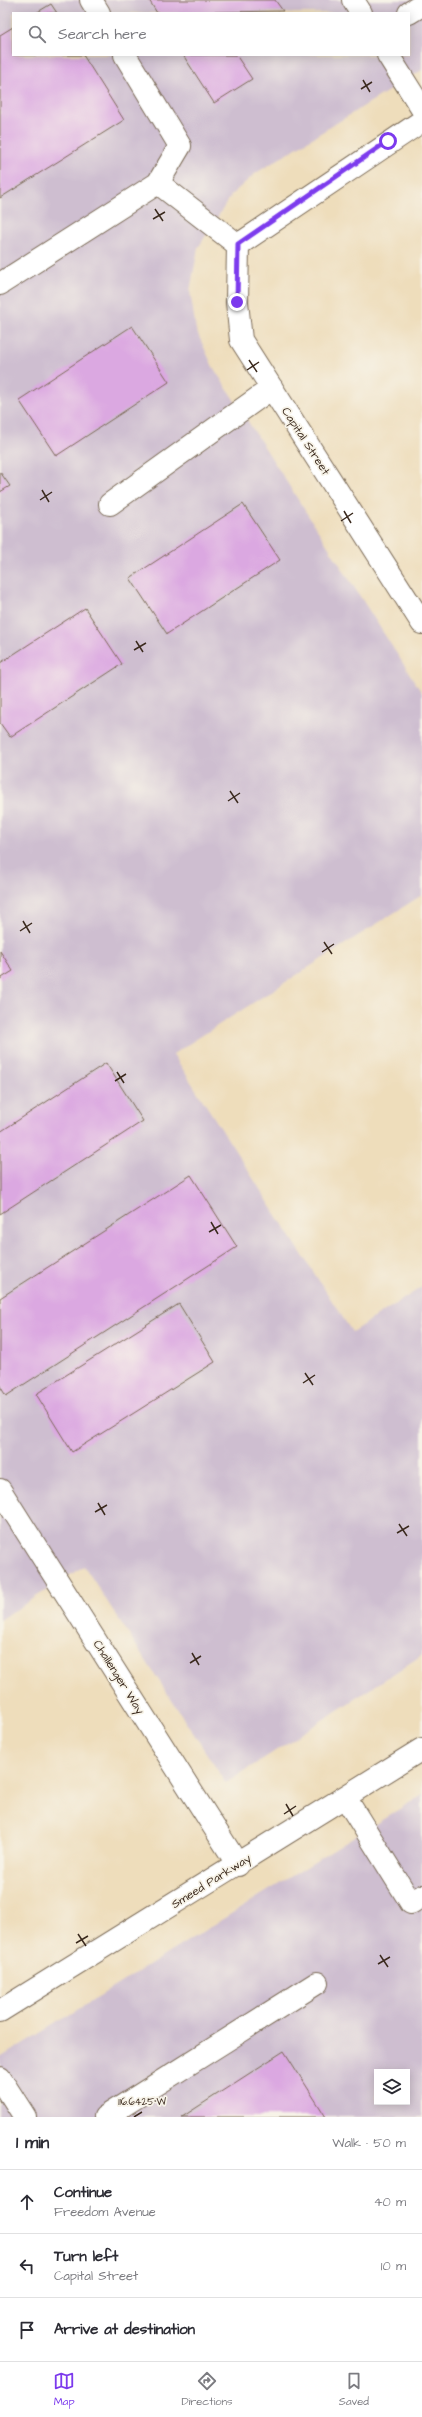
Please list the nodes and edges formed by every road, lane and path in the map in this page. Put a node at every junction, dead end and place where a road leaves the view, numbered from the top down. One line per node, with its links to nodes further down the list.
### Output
1 (91, 0): 4 (street)
2 (353, 0): 5 (street)
3 (422, 5): 6 (street)
4 (98, 12)
5 (360, 12)
6 (410, 12)
7 (126, 56): 11 (street)
8 (389, 56): 9 (street)
9 (422, 109)
10 (422, 121): 12 (street)
11 (158, 183): 12 (street); 13 (street)
12 (238, 244): 14 (street, Capital Street)
13 (0, 284)
14 (272, 388): 15 (street); 16 (street, Capital Street)
15 (110, 504)
16 (422, 623)
17 (0, 1490): 20 (street, Challenger Way)
18 (422, 1749): 19 (street, Smeed Parkway)
19 (345, 1797): 20 (street, Smeed Parkway); 21 (street)
20 (238, 1865): 23 (street, Smeed Parkway)
21 (422, 1896)
22 (317, 1982): 26 (street)
23 (0, 2011)
24 (0, 2078): 25 (street)
25 (25, 2117)
26 (105, 2117)

